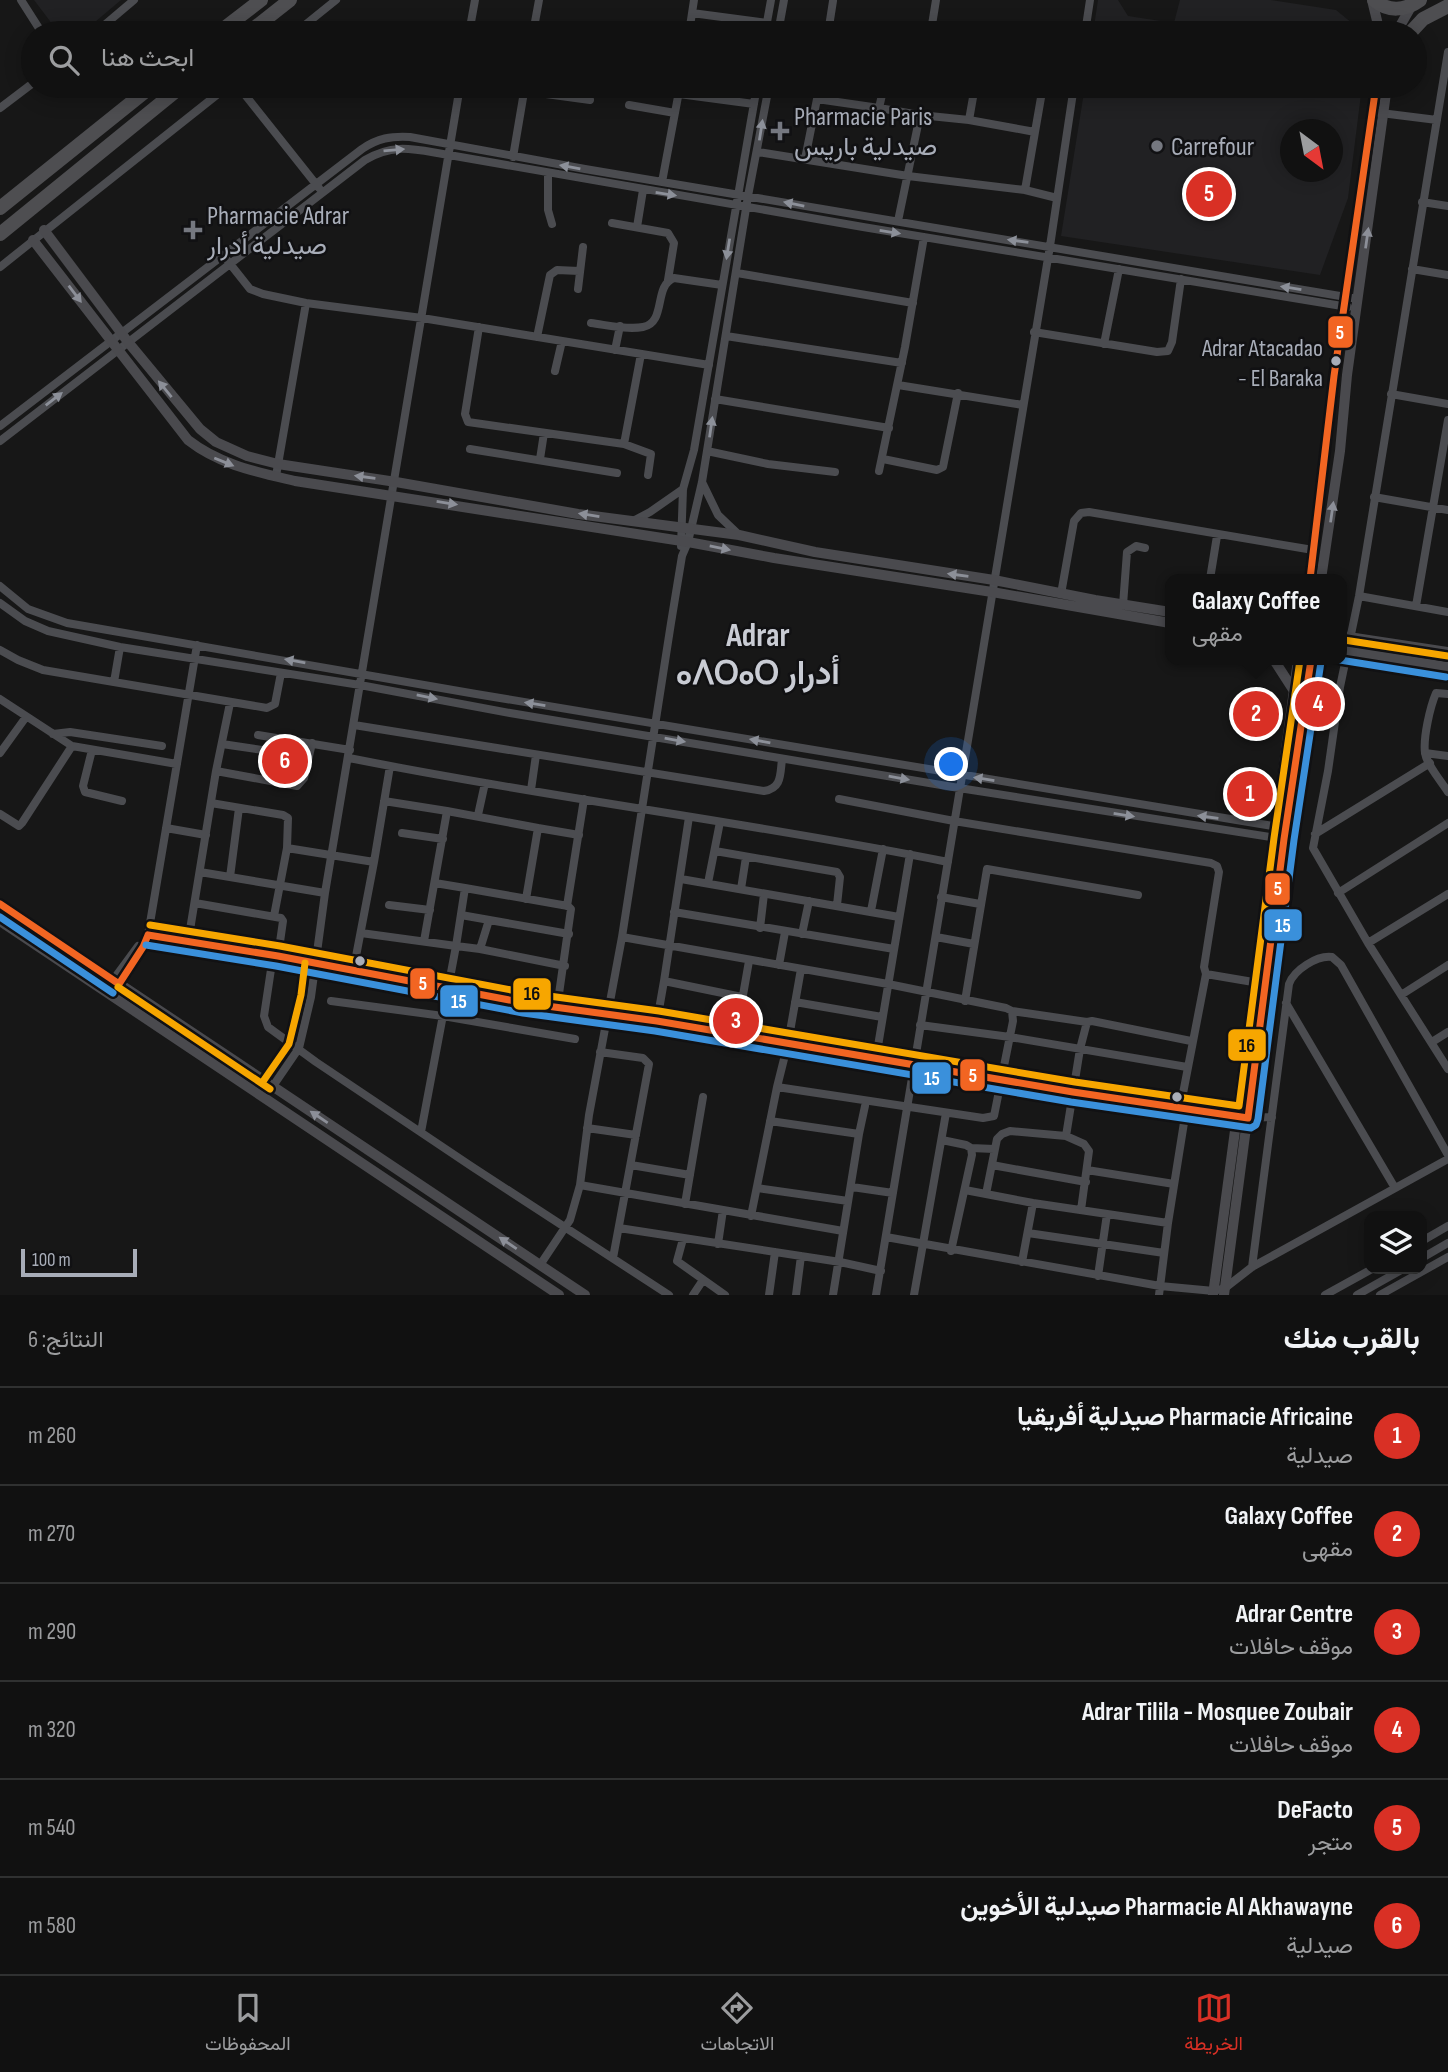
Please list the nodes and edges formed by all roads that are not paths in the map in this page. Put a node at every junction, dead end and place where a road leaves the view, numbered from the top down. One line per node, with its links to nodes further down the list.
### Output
1 (21, 0): 18 (street)
2 (134, 0): 19 (street)
3 (261, 0): 20 (highway)
4 (290, 0): 21 (highway)
5 (336, 0): 22 (street)
6 (474, 0): 23 (street)
7 (539, 0): 24 (street)
8 (694, 0): 17 (street)
9 (771, 0): 27 (street)
10 (784, 0): 28 (street)
11 (936, 0): 30 (street)
12 (1090, 0): 31 (street)
13 (1373, 0): 15 (highway); 32 (main road)
14 (833, 1): 29 (street)
15 (1416, 3): 33 (main road)
16 (1448, 6): 34 (highway)
17 (692, 13): 25 (street); 26 (street)
18 (34, 21)
19 (109, 21)
20 (234, 21)
21 (263, 21)
22 (310, 21)
23 (471, 21)
24 (536, 21)
25 (691, 21)
26 (752, 21)
27 (767, 21)
28 (780, 21)
29 (830, 21)
30 (933, 21)
31 (1087, 21)
32 (1377, 21)
33 (1404, 21)
34 (1421, 21)
35 (1448, 52): 36 (street)
36 (1445, 87): 65 (street)
37 (21, 92): 59 (street)
38 (137, 98): 88 (highway)
39 (167, 98): 94 (highway)
40 (213, 98): 93 (street)
41 (248, 98): 77 (street)
42 (458, 98): 67 (street)
43 (522, 98): 70 (street)
44 (579, 98): 56 (street)
45 (678, 98): 62 (street)
46 (722, 98): 57 (street)
47 (755, 98): 57 (street)
48 (767, 98): 68 (street, one-way to 48)
49 (881, 98): 60 (street)
50 (973, 98): 64 (street)
51 (1041, 98): 66 (street)
52 (1072, 98): 83 (street)
53 (1377, 98): 61 (main road)
54 (1383, 98): 61 (main road)
55 (817, 99): 60 (street); 72 (street)
56 (590, 100)
57 (754, 104): 81 (street)
58 (629, 105): 62 (street)
59 (0, 108)
60 (879, 108): 63 (street)
61 (1378, 111): 65 (street); 114 (main road)
62 (675, 113): 76 (street)
63 (920, 115): 64 (street); 75 (street)
64 (969, 120): 66 (street)
65 (1437, 120): 84 (street)
66 (1035, 132): 79 (street)
67 (451, 145): 69 (street); 70 (street); 71 (street)
68 (758, 152): 72 (street); 82 (street)
69 (449, 155): 73 (street, one-way to 69); 74 (street); 115 (street)
70 (513, 157): 76 (street, one-way to 70)
71 (350, 158): 73 (street); 77 (street)
72 (805, 159): 75 (street)
73 (357, 167): 80 (street)
74 (548, 174): 78 (street); 91 (street)
75 (908, 176): 79 (street); 89 (street)
76 (662, 182): 81 (street)
77 (316, 184): 80 (street); 99 (street)
78 (643, 190): 85 (street, one-way to 85); 92 (street)
79 (1025, 190): 83 (street)
80 (323, 193): 101 (street)
81 (737, 194): 82 (street); 85 (street)
82 (748, 196): 86 (street); 89 (street, one-way to 82)
83 (1057, 198): 97 (street)
84 (1423, 202): 87 (street); 104 (street)
85 (736, 204): 86 (street); 110 (street, one-way to 110)
86 (747, 206): 95 (street, one-way to 95); 106 (street)
87 (1448, 206)
88 (0, 208)
89 (898, 221): 97 (street, one-way to 89)
90 (612, 223): 92 (street)
91 (552, 225)
92 (636, 228): 109 (street)
93 (44, 230): 96 (street); 122 (main road)
94 (0, 234)
95 (924, 237): 100 (street); 113 (street)
96 (33, 240): 102 (street); 125 (main road, one-way to 125)
97 (1050, 246): 100 (street); 114 (street, one-way to 97)
98 (583, 247): 105 (street)
99 (223, 255): 101 (street); 122 (street)
100 (1048, 258): 103 (street); 119 (street)
101 (230, 264): 112 (street); 122 (street)
102 (0, 267)
103 (1119, 269): 108 (street); 124 (street)
104 (1412, 269): 107 (street); 133 (street)
105 (579, 271): 111 (street); 121 (street)
106 (737, 273): 113 (street); 120 (street)
107 (1448, 275)
108 (1181, 279): 114 (street); 124 (street)
109 (668, 280): 110 (street); 117 (street)
110 (722, 285): 129 (street)
111 (578, 289)
112 (306, 303): 115 (street); 147 (street)
113 (913, 303): 128 (street)
114 (1352, 303): 164 (main road); 167 (main road, one-way to 114)
115 (422, 318): 118 (street); 152 (street)
116 (591, 323): 117 (street)
117 (620, 326): 126 (street)
118 (479, 327): 121 (street); 140 (street)
119 (1034, 332): 124 (street); 136 (street)
120 (726, 336): 128 (street); 134 (street)
121 (537, 337): 123 (street)
122 (125, 338): 125 (street); 147 (main road, one-way to 122)
123 (562, 341): 126 (street); 130 (street)
124 (1104, 344)
125 (114, 346): 138 (street); 141 (street, one-way to 125); 147 (main road, one-way to 147)
126 (615, 350): 127 (street)
127 (641, 354): 129 (street); 142 (street)
128 (902, 363): 131 (street)
129 (709, 365): 154 (street)
130 (555, 371)
131 (898, 384): 132 (street); 139 (street)
132 (958, 393): 136 (street); 145 (street)
133 (1391, 394): 135 (street); 156 (street)
134 (715, 399): 139 (street); 144 (street, one-way to 134)
135 (1448, 404)
136 (1023, 405): 168 (street)
137 (1448, 420): 157 (street)
138 (0, 426)
139 (889, 428): 145 (street)
140 (544, 433): 142 (street); 146 (street)
141 (0, 441)
142 (624, 444): 151 (street)
143 (470, 449): 146 (street)
144 (707, 451): 149 (street); 153 (street)
145 (883, 459): 148 (street)
146 (540, 460): 150 (street)
147 (277, 470): 152 (main road, one-way to 147); 155 (main road)
148 (879, 471)
149 (835, 472)
150 (617, 473)
151 (648, 475)
152 (396, 482): 155 (street); 159 (main road, one-way to 152)
153 (702, 482): 160 (street); 161 (street)
154 (683, 489): 159 (street); 160 (street)
155 (393, 494): 160 (main road, one-way to 160); 192 (street)
156 (1374, 497): 157 (street); 171 (street)
157 (1434, 508): 158 (street); 173 (street)
158 (1448, 510)
159 (630, 522): 160 (main road)
160 (685, 535): 161 (main road); 168 (main road, one-way to 168); 201 (street)
161 (739, 535): 168 (main road, one-way to 161)
162 (1217, 536): 164 (street); 165 (street); 170 (street)
163 (1145, 548): 172 (street)
164 (1313, 550): 166 (main road)
165 (1211, 574)
166 (1311, 574)
167 (1322, 574)
168 (993, 586): 170 (main road); 177 (main road); 225 (street)
169 (1, 588): 180 (street)
170 (1062, 594): 172 (main road)
171 (1359, 596): 173 (street); 178 (street)
172 (1123, 605): 175 (main road)
173 (1416, 606): 176 (street)
174 (1, 607): 181 (street)
175 (1165, 611)
176 (1448, 612)
177 (1165, 623)
178 (1347, 633)
179 (1347, 636): 184 (main road)
180 (197, 645): 185 (street); 192 (street, one-way to 180)
181 (120, 647): 185 (street); 193 (street)
182 (0, 650): 193 (street)
183 (1347, 651): 190 (main road)
184 (1448, 652)
185 (195, 658): 191 (street); 196 (street)
186 (1277, 665): 195 (main road)
187 (1297, 665): 195 (main road)
188 (1310, 665): 247 (main road)
189 (1342, 665): 248 (street)
190 (1448, 667)
191 (281, 673): 194 (street); 199 (street)
192 (362, 673): 194 (street); 201 (street, one-way to 192)
193 (114, 682): 196 (street)
194 (360, 685): 202 (street); 205 (street, one-way to 205)
195 (1294, 691): 247 (main road)
196 (189, 694): 199 (street); 221 (street)
197 (1448, 694): 212 (street)
198 (0, 699): 200 (street)
199 (230, 703): 208 (street)
200 (26, 716): 203 (street); 213 (street)
201 (655, 723): 205 (street); 225 (street, one-way to 201)
202 (355, 725): 214 (street); 215 (street)
203 (53, 734): 206 (street); 209 (street)
204 (258, 735): 207 (street)
205 (652, 735): 219 (street, one-way to 219); 224 (street)
206 (137, 742): 210 (street); 217 (street)
207 (312, 743): 214 (street); 218 (street)
208 (222, 744): 218 (street); 223 (street)
209 (72, 746): 211 (street); 238 (street)
210 (162, 746)
211 (92, 750): 217 (street); 232 (street)
212 (1425, 752): 216 (street); 220 (street)
213 (0, 753)
214 (350, 754): 222 (street); 256 (street)
215 (536, 755): 224 (street); 228 (street)
216 (1448, 756)
217 (135, 757): 221 (street)
218 (309, 757): 223 (street)
219 (782, 759): 224 (street); 227 (street, one-way to 227)
220 (1430, 763): 229 (street); 248 (street)
221 (177, 764): 244 (street)
222 (390, 766): 226 (street); 233 (street)
223 (216, 771): 234 (street)
224 (646, 772): 236 (street)
225 (961, 776): 227 (street); 247 (street, one-way to 225)
226 (485, 783): 228 (street); 239 (street)
227 (959, 788): 241 (street); 247 (street, one-way to 247)
228 (531, 790): 230 (street)
229 (1448, 792)
230 (584, 799): 236 (street); 250 (street)
231 (839, 799): 241 (street)
232 (122, 801)
233 (384, 801): 237 (street); 258 (street)
234 (211, 803): 235 (street); 249 (street)
235 (239, 808): 252 (street); 261 (street)
236 (641, 808): 240 (street); 295 (street)
237 (447, 811): 239 (street); 251 (street)
238 (0, 814)
239 (478, 815): 245 (street)
240 (689, 817): 242 (street); 262 (street)
241 (954, 821): 259 (street); 314 (street)
242 (720, 822): 253 (street); 254 (street)
243 (1448, 823): 269 (street)
244 (166, 828): 249 (street); 297 (street)
245 (538, 828): 250 (street); 274 (street)
246 (401, 832): 251 (street)
247 (1280, 833): 317 (main road)
248 (1315, 834): 269 (street)
249 (206, 835): 260 (street)
250 (579, 835): 281 (street)
251 (443, 839): 263 (street)
252 (287, 848): 256 (street); 265 (street)
253 (883, 849): 255 (street); 283 (street)
254 (715, 851): 257 (street); 264 (street)
255 (910, 854): 259 (street); 287 (street)
256 (333, 855): 258 (street); 268 (street)
257 (746, 857): 267 (street); 280 (street)
258 (374, 862): 292 (street)
259 (948, 862): 273 (street)
260 (200, 872): 261 (street); 276 (street)
261 (230, 877): 265 (street)
262 (681, 879): 264 (street); 284 (street)
263 (435, 883): 266 (street); 282 (street)
264 (708, 883): 267 (street)
265 (280, 884): 268 (street); 286 (street)
266 (465, 888): 274 (street); 285 (street)
267 (740, 889): 270 (street)
268 (325, 893): 308 (street)
269 (1338, 893): 300 (street)
270 (764, 894): 275 (street); 290 (street)
271 (1448, 894): 300 (street)
272 (1138, 895): 278 (street)
273 (942, 897): 278 (street); 296 (street)
274 (526, 899): 281 (street)
275 (809, 901): 280 (street); 294 (street)
276 (195, 903): 286 (street); 299 (street)
277 (0, 904): 316 (main road)
278 (980, 904): 301 (street)
279 (389, 905): 282 (street)
280 (837, 905): 283 (street)
281 (567, 906): 293 (street)
282 (430, 910): 298 (street)
283 (871, 911): 287 (street)
284 (674, 912): 290 (street); 303 (street)
285 (461, 915): 288 (street); 302 (street)
286 (274, 916): 306 (street)
287 (899, 917): 305 (street)
288 (489, 920): 293 (street); 304 (street)
289 (0, 921): 422 (main road)
290 (760, 928): 291 (street)
291 (785, 932): 294 (street); 310 (street)
292 (361, 933): 298 (street); 313 (street)
293 (569, 934): 309 (street)
294 (802, 934): 305 (street)
295 (622, 937): 303 (street); 329 (street)
296 (936, 937): 301 (street); 320 (street)
297 (145, 939): 299 (street); 316 (street)
298 (424, 941): 302 (street)
299 (188, 942): 306 (street)
300 (1368, 943): 321 (street)
301 (974, 944): 324 (street)
302 (456, 946): 304 (street); 319 (street)
303 (669, 947): 307 (street); 315 (street)
304 (480, 949): 309 (street)
305 (894, 949): 318 (street)
306 (275, 956): 308 (street); 342 (street)
307 (750, 961): 310 (street); 322 (street)
308 (314, 964): 313 (street); 342 (street)
309 (565, 965): 327 (street)
310 (779, 965): 312 (street)
311 (1448, 965): 321 (street)
312 (800, 969): 318 (street); 325 (street)
313 (353, 972): 319 (street)
314 (1206, 974): 317 (street); 339 (street)
315 (664, 981): 322 (street); 332 (street)
316 (116, 982): 350 (main road)
317 (1260, 983): 358 (main road)
318 (888, 984): 320 (street); 331 (street)
319 (449, 990): 327 (street); 330 (street)
320 (926, 992): 324 (street); 334 (street)
321 (1401, 995): 340 (street)
322 (742, 997): 336 (street)
323 (331, 1001): 330 (street)
324 (965, 1001): 328 (street)
325 (795, 1002): 331 (street); 341 (street)
326 (1286, 1003): 359 (street); 369 (street); 379 (street)
327 (557, 1008): 329 (street)
328 (1012, 1011): 333 (street); 337 (street)
329 (607, 1015): 332 (street); 344 (street)
330 (443, 1016): 338 (street); 362 (street)
331 (882, 1017): 345 (street)
332 (657, 1021): 336 (street)
333 (1087, 1022): 339 (street); 343 (street)
334 (920, 1025): 337 (street); 346 (street)
335 (1448, 1032): 340 (street)
336 (736, 1035): 341 (street)
337 (1010, 1037): 343 (street); 349 (street)
338 (575, 1039)
339 (1191, 1041): 347 (street)
340 (1432, 1042): 348 (street)
341 (788, 1043): 345 (street); 351 (street)
342 (299, 1048): 350 (street); 362 (street)
343 (1080, 1049): 347 (street); 352 (street)
344 (600, 1052): 361 (street); 364 (street)
345 (876, 1058): 346 (street)
346 (914, 1065): 349 (street); 355 (street)
347 (1187, 1067): 356 (street)
348 (1448, 1069)
349 (1003, 1080): 352 (street); 357 (street)
350 (273, 1086): 413 (main road, one-way to 350)
351 (777, 1087): 355 (street); 360 (street)
352 (1073, 1092): 356 (street); 365 (street)
353 (704, 1097): 373 (street)
354 (865, 1106): 363 (street)
355 (907, 1106): 357 (street); 382 (street)
356 (1183, 1109): 358 (street); 375 (street)
357 (946, 1113): 366 (street)
358 (1243, 1117): 359 (street); 421 (main road)
359 (1272, 1118): 414 (street)
360 (770, 1121): 363 (street); 378 (street)
361 (587, 1128): 364 (street); 376 (street)
362 (421, 1132): 393 (street)
363 (859, 1134): 377 (street)
364 (636, 1135): 370 (street)
365 (1066, 1136): 368 (street); 372 (street)
366 (942, 1140): 367 (street); 403 (street)
367 (971, 1148): 368 (street); 380 (street)
368 (994, 1149): 371 (street)
369 (1448, 1157): 379 (street)
370 (631, 1165): 373 (street); 381 (street)
371 (992, 1165): 374 (street); 383 (street)
372 (1087, 1170): 374 (street); 375 (street)
373 (690, 1175): 385 (street)
374 (1086, 1182): 388 (street)
375 (1174, 1184): 391 (street)
376 (580, 1185): 381 (street); 393 (street)
377 (852, 1187): 382 (street); 384 (street)
378 (757, 1188): 384 (street); 390 (street)
379 (1395, 1188): 414 (street)
380 (965, 1190): 383 (street); 404 (street)
381 (626, 1193): 385 (street); 394 (street)
382 (893, 1194): 397 (street)
383 (986, 1194): 386 (street)
384 (848, 1201): 395 (street)
385 (685, 1203): 387 (street)
386 (1033, 1203): 388 (street); 396 (street)
387 (723, 1210): 390 (street); 401 (street)
388 (1081, 1210): 389 (street)
389 (1107, 1214): 391 (street); 402 (street)
390 (751, 1216): 395 (street)
391 (1168, 1223): 406 (street)
392 (1448, 1226): 398 (street)
393 (566, 1227): 410 (street); 413 (street)
394 (620, 1228): 399 (street); 410 (street)
395 (843, 1231): 411 (street)
396 (1028, 1233): 402 (street); 412 (street)
397 (886, 1237): 403 (street); 415 (street)
398 (1427, 1238)
399 (683, 1239): 401 (street); 419 (street)
400 (1448, 1243): 407 (street)
401 (718, 1244): 405 (street)
402 (1103, 1244): 406 (street); 418 (street)
403 (923, 1245): 404 (street); 431 (street)
404 (951, 1251): 412 (street)
405 (775, 1252): 408 (street); 427 (street)
406 (1164, 1253): 420 (street)
407 (1427, 1255)
408 (801, 1256): 411 (street); 428 (street)
409 (1448, 1257): 434 (street)
410 (613, 1258): 424 (street)
411 (840, 1262): 415 (street); 429 (street)
412 (1022, 1262): 418 (street)
413 (540, 1265): 423 (main road)
414 (1252, 1268): 421 (street)
415 (881, 1271): 430 (street)
416 (1364, 1273): 432 (street)
417 (1394, 1274): 433 (street)
418 (1098, 1276): 420 (street)
419 (703, 1280): 425 (street); 426 (street)
420 (1159, 1290): 421 (street)
421 (1219, 1292)
422 (559, 1295)
423 (585, 1295)
424 (669, 1295)
425 (692, 1295)
426 (724, 1295)
427 (769, 1295)
428 (796, 1295)
429 (833, 1295)
430 (878, 1295)
431 (914, 1295)
432 (1325, 1295)
433 (1357, 1295)
434 (1380, 1295)

